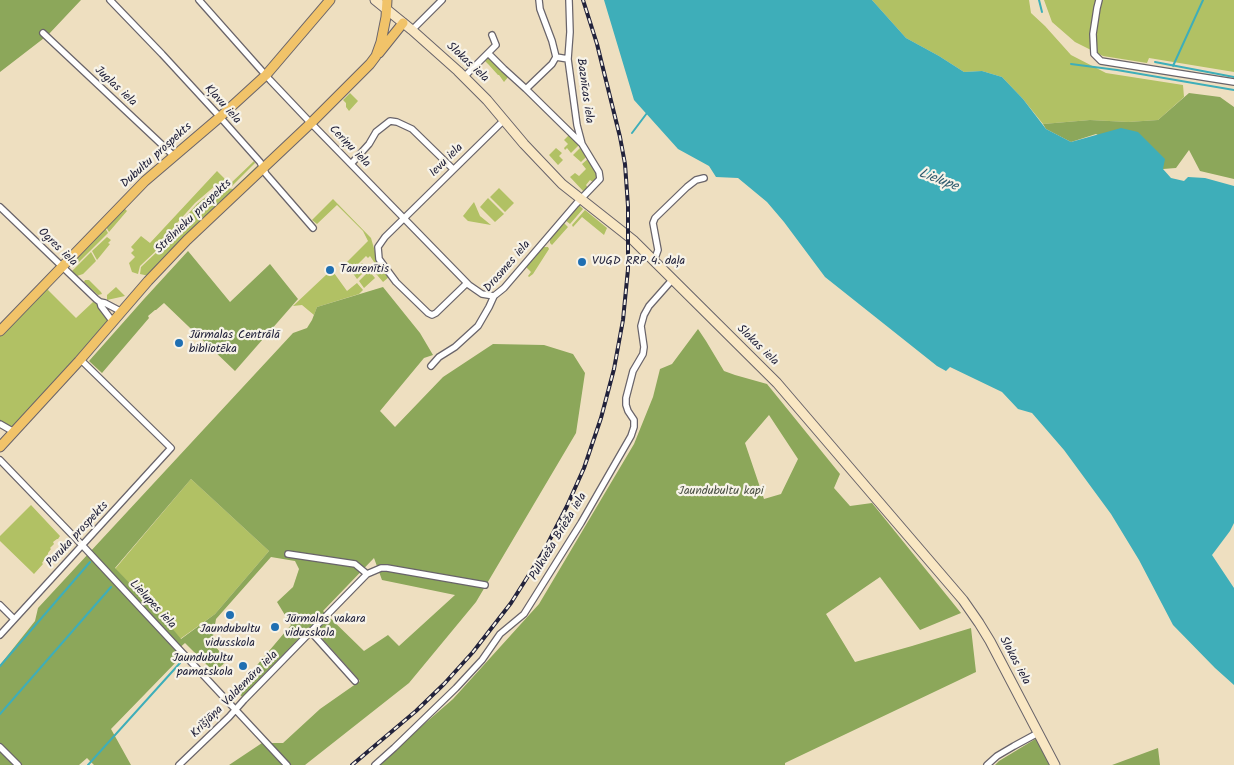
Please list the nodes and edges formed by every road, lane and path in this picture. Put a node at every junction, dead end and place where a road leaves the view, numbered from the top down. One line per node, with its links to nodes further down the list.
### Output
1 (110, 0): 22 (street, Kļavu iela)
2 (199, 0): 18 (street, Ceriņu iela)
3 (330, 0): 18 (main road, Dubultu prospekts)
4 (375, 0): 9 (main road, Slokas iela)
5 (442, 0): 11 (street)
6 (539, 0): 16 (street)
7 (569, 0): 17 (street, Baznīcas iela)
8 (1099, 0): 20 (street)
9 (387, 5): 10 (main road, Slokas iela); 15 (main road, Strēlnieku prospekts)
10 (403, 23): 11 (main road, Slokas iela); 15 (main road)
11 (412, 30): 19 (main road, Slokas iela)
12 (43, 33): 26 (street, Juglas iela)
13 (492, 35): 14 (street)
14 (488, 53): 19 (street); 21 (street)
15 (376, 56): 24 (main road, Strēlnieku prospekts)
16 (556, 57): 17 (street); 21 (street)
17 (568, 59): 25 (street, Baznīcas iela)
18 (266, 75): 22 (main road, Dubultu prospekts); 24 (street, Ceriņu iela)
19 (464, 77): 23 (main road, Slokas iela)
20 (1234, 82)
21 (526, 88): 25 (street)
22 (220, 117): 26 (main road, Dubultu prospekts); 28 (street, Kļavu iela)
23 (504, 120): 29 (street, Ievu iela); 32 (main road, Slokas iela)
24 (311, 123): 27 (street, Ceriņu iela); 28 (main road, Strēlnieku prospekts)
25 (582, 144): 31 (street, Baznīcas iela)
26 (174, 156): 37 (main road, Dubultu prospekts)
27 (351, 164): 29 (street); 34 (street, Ceriņu iela)
28 (263, 168): 35 (street, Kļavu iela); 42 (main road, Strēlnieku prospekts)
29 (453, 169): 34 (street, Ievu iela)
30 (704, 178): 36 (street)
31 (600, 179): 32 (street, Drosmes iela)
32 (581, 199): 36 (main road, Slokas iela); 40 (street, Drosmes iela)
33 (0, 207): 37 (street, Ogres iela)
34 (404, 218): 39 (street, Ceriņu iela); 39 (street, Ievu iela)
35 (313, 228)
36 (654, 261): 38 (main road, Slokas iela)
37 (61, 267): 41 (street, Ogres iela); 44 (main road, Dubultu prospekts)
38 (672, 280): 61 (main road, Slokas iela); 66 (street, Pulkveža Brieža iela)
39 (467, 283): 40 (street, Ceriņu iela)
40 (494, 296): 46 (street, Drosmes iela)
41 (100, 302): 42 (street, Ogres iela); 43 (street, Ogres iela)
42 (122, 312): 43 (main road, Strēlnieku prospekts)
43 (113, 322): 45 (main road, Strēlnieku prospekts)
44 (0, 331)
45 (80, 360): 48 (main road, Strēlnieku prospekts); 51 (street, Poruka prospekts)
46 (431, 366)
47 (0, 424): 48 (street)
48 (14, 432): 49 (main road, Strēlnieku prospekts)
49 (0, 447)
50 (0, 460): 51 (street, Lielupes iela)
51 (82, 545): 56 (street, Poruka prospekts); 60 (street, Lielupes iela)
52 (288, 554): 53 (street)
53 (367, 574): 54 (street); 57 (street, Krišjāņa Valdemāra iela)
54 (485, 585)
55 (0, 605): 56 (street)
56 (14, 619): 58 (street, Poruka prospekts)
57 (311, 632): 59 (street); 60 (street, Krišjāņa Valdemāra iela)
58 (0, 635)
59 (355, 681)
60 (236, 710): 64 (street, Krišjāņa Valdemāra iela); 65 (street, Lielupes iela)
61 (1038, 733): 67 (street); 68 (main road, Slokas iela)
62 (0, 747): 63 (street)
63 (18, 765)
64 (179, 765)
65 (287, 765)
66 (375, 765)
67 (987, 765)
68 (1055, 765)

